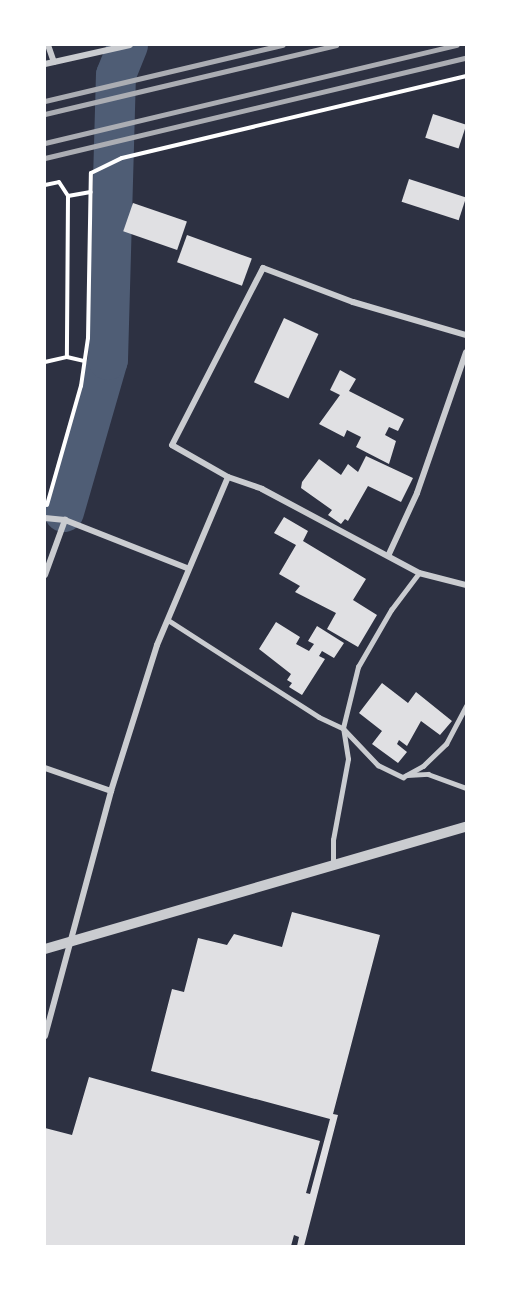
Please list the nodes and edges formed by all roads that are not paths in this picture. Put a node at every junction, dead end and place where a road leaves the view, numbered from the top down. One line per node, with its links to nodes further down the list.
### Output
1 (48, 45): 3 (street)
2 (130, 45): 3 (street)
3 (54, 62): 4 (street)
4 (45, 64)
5 (466, 335): 7 (street)
6 (466, 352): 10 (street)
7 (228, 477): 10 (street); 11 (street)
8 (45, 518): 9 (street)
9 (65, 520): 11 (street); 13 (street)
10 (389, 554): 12 (street)
11 (187, 568): 15 (street)
12 (419, 573): 14 (street); 17 (lane)
13 (45, 575)
14 (466, 585)
15 (168, 620): 17 (lane); 21 (street)
16 (466, 706): 19 (lane)
17 (343, 728): 19 (lane); 23 (lane)
18 (45, 768): 21 (street)
19 (405, 776): 20 (lane)
20 (466, 788)
21 (111, 791): 24 (street)
22 (466, 827): 23 (street)
23 (333, 865): 24 (street)
24 (71, 941): 25 (street); 26 (street)
25 (45, 948)
26 (45, 1036)

